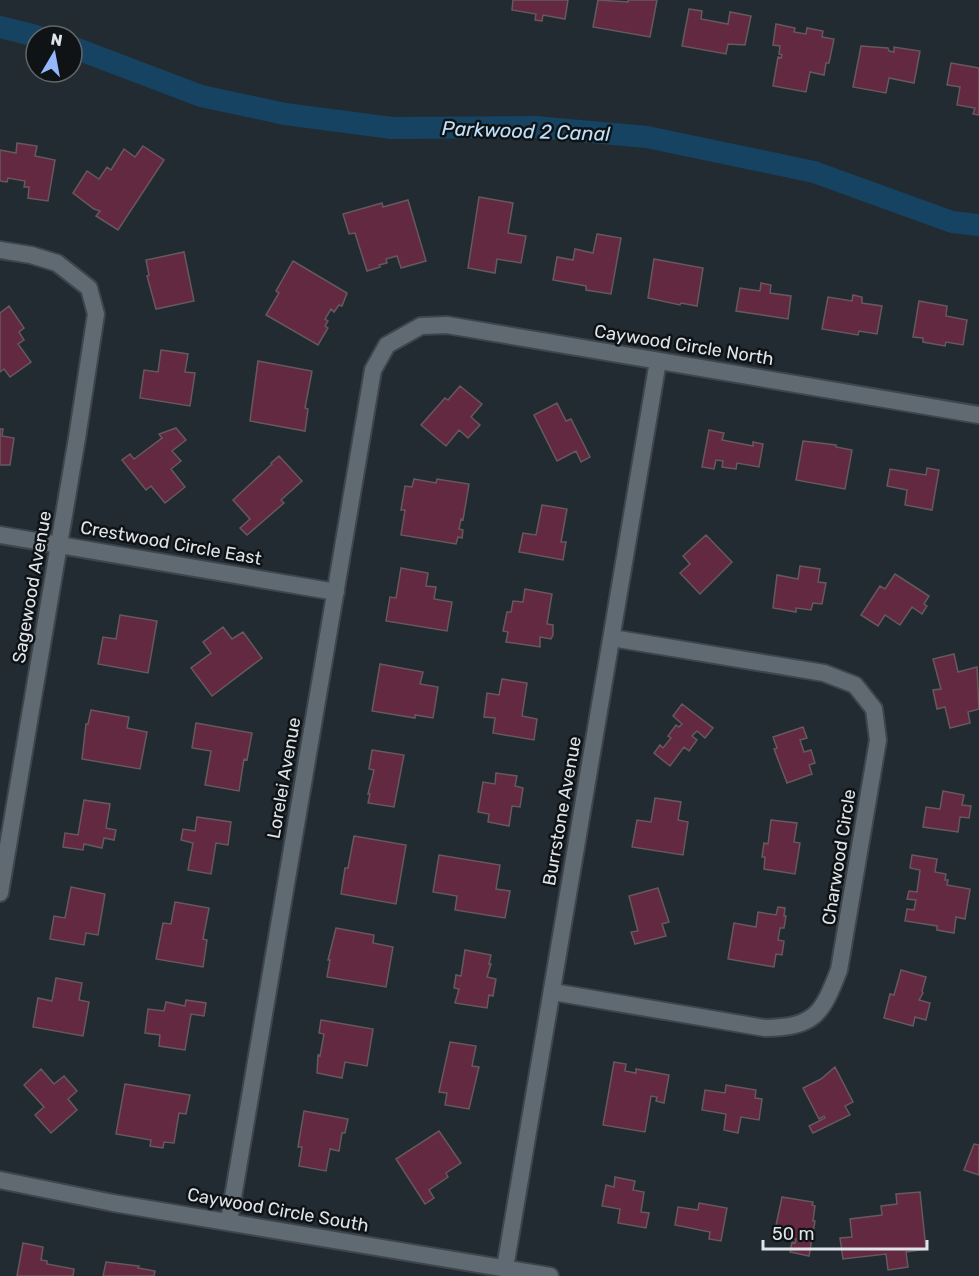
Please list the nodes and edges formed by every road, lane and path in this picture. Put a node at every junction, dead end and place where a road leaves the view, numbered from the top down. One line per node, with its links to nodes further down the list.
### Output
1 (0, 250): 6 (street, Sagewood Avenue)
2 (387, 345): 3 (street, Caywood Circle North); 7 (street, Lorelei Avenue)
3 (658, 362): 4 (street, Caywood Circle North); 8 (street, Burrstone Avenue)
4 (979, 415)
5 (0, 535): 6 (street, Crestwood Circle East)
6 (59, 544): 7 (street, Crestwood Circle East); 9 (street, Sagewood Avenue)
7 (336, 592): 12 (street, Lorelei Avenue)
8 (612, 638): 10 (street, Burrstone Avenue); 10 (street, Charwood Circle)
9 (0, 893)
10 (553, 992): 13 (street, Burrstone Avenue)
11 (0, 1180): 12 (street, Caywood Circle South)
12 (229, 1221): 13 (street, Caywood Circle South)
13 (505, 1268): 14 (street, Caywood Circle South)
14 (550, 1276)

